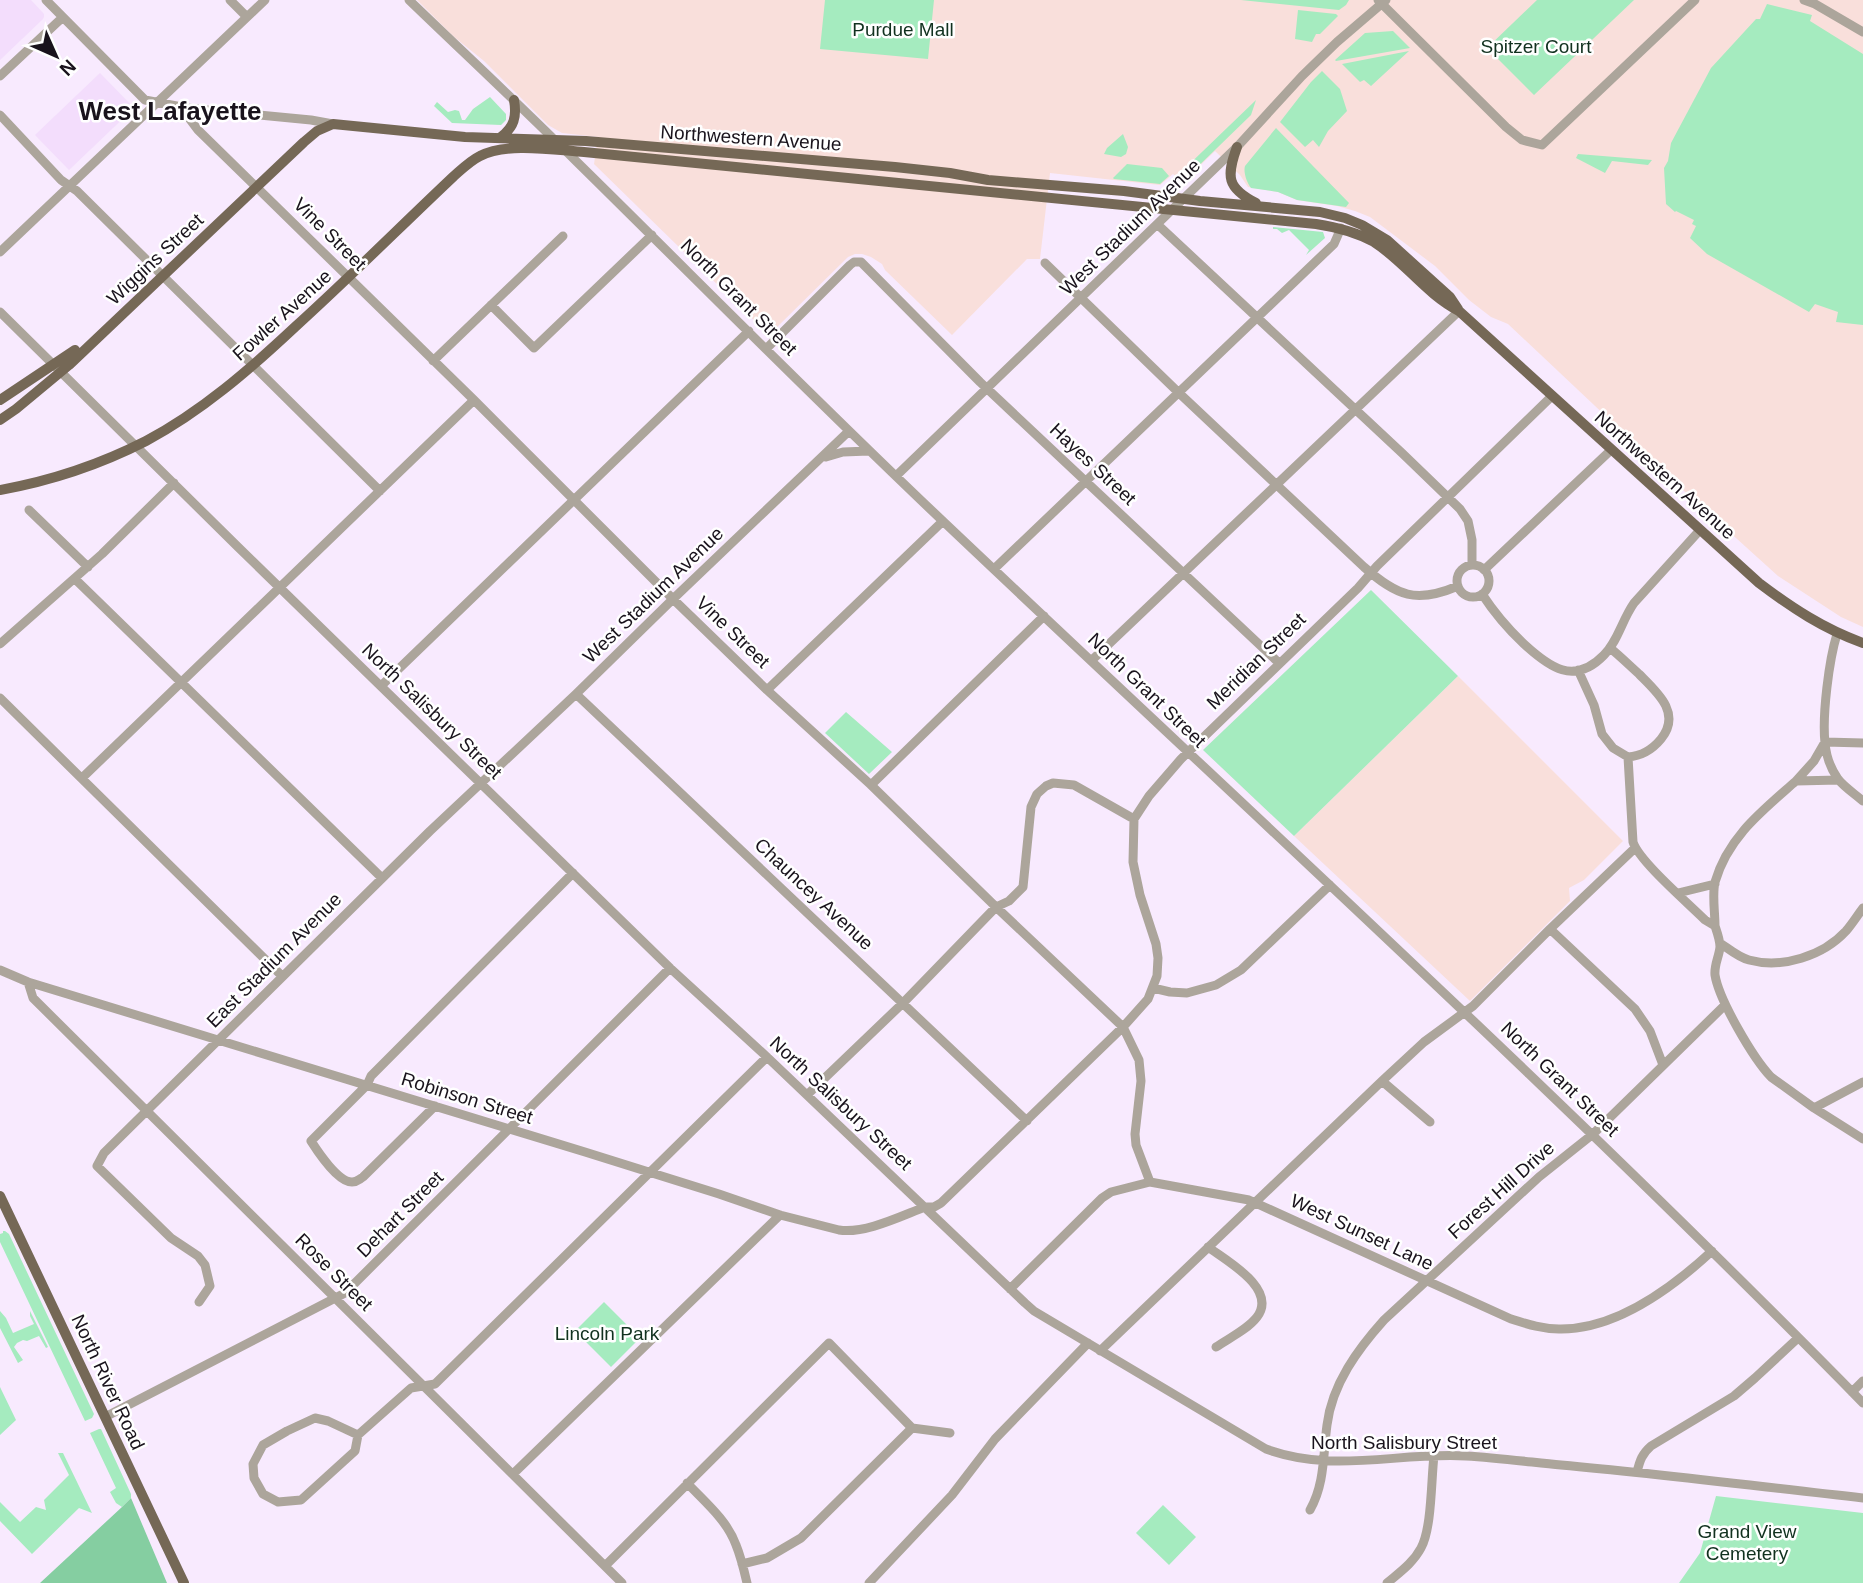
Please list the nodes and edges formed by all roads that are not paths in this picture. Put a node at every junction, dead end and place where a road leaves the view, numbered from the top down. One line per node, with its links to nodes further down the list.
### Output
1 (46, 0): 8 (street, Northwestern Avenue)
2 (230, 0): 9 (street)
3 (265, 0): 9 (street)
4 (409, 0): 12 (street, North Grant Street)
5 (1695, 0): 7 (street)
6 (1804, 0): 10 (street)
7 (1382, 1): 20 (street, West Stadium Avenue)
8 (63, 17): 11 (street); 13 (street, Northwestern Avenue)
9 (247, 17): 13 (street)
10 (1863, 32)
11 (0, 76)
12 (514, 100): 18 (main road); 19 (street, North Grant Street)
13 (158, 103): 14 (street, Northwestern Avenue); 23 (street)
14 (187, 108): 16 (street, Northwestern Avenue); 24 (street, Vine Street)
15 (0, 115): 23 (street)
16 (333, 124): 17 (main road, Northwestern Avenue); 24 (main road, Wiggins Street)
17 (465, 137): 18 (main road, Northwestern Avenue); 22 (main road)
18 (501, 138): 19 (main road, Northwestern Avenue)
19 (554, 140): 21 (street, North Grant Street); 25 (main road, Northwestern Avenue)
20 (1237, 147): 25 (street, West Stadium Avenue); 26 (main road)
21 (566, 151): 22 (main road, Fowler Avenue); 27 (main road, Northwestern Avenue); 30 (street, North Grant Street)
22 (464, 167): 35 (main road, Fowler Avenue)
23 (70, 186): 32 (street); 34 (street)
24 (257, 187): 34 (main road, Wiggins Street); 35 (street, Vine Street)
25 (1184, 198): 26 (main road, Northwestern Avenue); 27 (street, West Stadium Avenue)
26 (1261, 206): 39 (main road, Northwestern Avenue)
27 (1171, 211): 28 (street, West Stadium Avenue); 29 (main road, Northwestern Avenue)
28 (1157, 224): 36 (street, West Stadium Avenue); 40 (street)
29 (1341, 228): 39 (main road, Northwestern Avenue); 40 (street)
30 (652, 235): 37 (street); 41 (street, North Grant Street)
31 (563, 236): 37 (street)
32 (0, 252)
33 (1045, 263): 36 (street)
34 (163, 276): 44 (street); 45 (main road, Wiggins Street)
35 (349, 278): 43 (street, Vine Street); 44 (main road, Fowler Avenue)
36 (1081, 299): 46 (street, West Stadium Avenue); 47 (street)
37 (491, 305): 43 (street)
38 (0, 312): 45 (street, North Salisbury Street)
39 (1459, 312): 48 (main road, Northwestern Avenue); 51 (street)
40 (1257, 318): 47 (street); 51 (street)
41 (749, 331): 42 (street, North Grant Street); 65 (street)
42 (766, 349): 46 (street, Hayes Street); 53 (street, North Grant Street)
43 (433, 361): 50 (street, Vine Street)
44 (254, 365): 54 (main road, Fowler Avenue); 63 (street)
45 (58, 368): 49 (main road); 52 (main road); 54 (street, North Salisbury Street)
46 (988, 388): 58 (street, West Stadium Avenue); 59 (street, Hayes Street)
47 (1179, 393): 59 (street); 61 (street)
48 (1552, 396): 55 (main road, Northwestern Avenue); 64 (street, Meridian Street)
49 (0, 400)
50 (474, 400): 63 (street); 65 (street, Vine Street)
51 (1355, 410): 61 (street); 64 (street)
52 (0, 420)
53 (849, 431): 56 (street, North Grant Street); 57 (street, West Stadium Avenue)
54 (135, 446): 60 (street, North Salisbury Street); 62 (main road, Fowler Avenue)
55 (1611, 450): 68 (main road, Northwestern Avenue); 72 (street)
56 (869, 451): 57 (street); 58 (street, North Grant Street)
57 (821, 458): 79 (street, West Stadium Avenue)
58 (896, 477): 67 (street, North Grant Street)
59 (1086, 482): 71 (street); 73 (street, Hayes Street)
60 (174, 483): 70 (street); 77 (street, North Salisbury Street)
61 (1278, 485): 73 (street); 74 (street)
62 (0, 490)
63 (380, 491): 77 (street)
64 (1447, 497): 69 (street); 74 (street, Meridian Street)
65 (574, 500): 79 (street, Vine Street); 89 (street)
66 (29, 510): 70 (street)
67 (943, 521): 71 (street, North Grant Street); 90 (street)
68 (1700, 530): 81 (main road, Northwestern Avenue); 84 (street)
69 (1472, 565): 72 (street); 76 (street)
70 (88, 567): 75 (street)
71 (994, 569): 80 (street, North Grant Street)
72 (1485, 570): 78 (street)
73 (1184, 573): 85 (street); 86 (street, Hayes Street)
74 (1370, 573): 76 (street); 86 (street, Meridian Street)
75 (75, 579): 83 (street); 88 (street)
76 (1458, 586): 78 (street)
77 (280, 587): 88 (street); 89 (street, North Salisbury Street)
78 (1482, 594): 87 (street)
79 (673, 599): 90 (street, Vine Street); 91 (street, West Stadium Avenue)
80 (1044, 616): 85 (street, North Grant Street); 101 (street)
81 (1837, 634): 82 (main road, Northwestern Avenue); 93 (street)
82 (1863, 643)
83 (0, 644)
84 (1610, 648): 87 (street); 96 (street)
85 (1091, 661): 95 (street, North Grant Street)
86 (1279, 663): 95 (street, Meridian Street)
87 (1578, 670): 96 (street)
88 (181, 683): 97 (street); 106 (street)
89 (382, 685): 100 (street, North Salisbury Street)
90 (767, 690): 101 (street, Vine Street)
91 (576, 694): 100 (street, West Stadium Avenue); 120 (street, Chauncey Avenue)
92 (0, 698): 97 (street)
93 (1825, 742): 94 (street); 98 (street); 99 (street)
94 (1863, 743)
95 (1187, 753): 103 (street, Meridian Street); 108 (street, North Grant Street)
96 (1628, 757): 104 (street)
97 (82, 778): 117 (street)
98 (1839, 780): 99 (street); 102 (street)
99 (1796, 782): 107 (street)
100 (481, 783): 105 (street, North Salisbury Street); 106 (street, East Stadium Avenue)
101 (871, 785): 110 (street, Vine Street)
102 (1863, 801)
103 (1134, 820): 110 (street); 119 (street)
104 (1635, 848): 109 (street); 113 (street)
105 (573, 873): 115 (street, North Salisbury Street); 129 (street)
106 (382, 878): 117 (street, East Stadium Avenue)
107 (1714, 884): 109 (street); 112 (street)
108 (1330, 885): 119 (street); 122 (street, North Grant Street)
109 (1678, 893): 112 (street)
110 (996, 907): 120 (street); 123 (street, Vine Street)
111 (1863, 908): 114 (street)
112 (1715, 926): 114 (street)
113 (1550, 929): 122 (street); 126 (street)
114 (1720, 943): 121 (street)
115 (670, 968): 125 (street, North Salisbury Street); 136 (street, Dehart Street)
116 (0, 970): 118 (street, Robinson Street)
117 (282, 976): 124 (street, East Stadium Avenue)
118 (28, 982): 124 (street, Robinson Street); 133 (street, Rose Street)
119 (1153, 988): 123 (street)
120 (904, 1002): 130 (street); 134 (street, Chauncey Avenue)
121 (1725, 1005): 126 (street, Forest Hill Drive); 132 (street)
122 (1465, 1012): 127 (street); 137 (street, North Grant Street)
123 (1123, 1027): 134 (street); 140 (street, Vine Street)
124 (219, 1040): 129 (street, Robinson Street); 133 (street, East Stadium Avenue)
125 (767, 1057): 130 (street, North Salisbury Street); 139 (street)
126 (1663, 1065): 137 (street, Forest Hill Drive)
127 (1382, 1081): 135 (street); 142 (street)
128 (1863, 1082): 132 (street)
129 (367, 1085): 131 (street, Robinson Street); 131 (street)
130 (807, 1095): 143 (street, North Salisbury Street)
131 (435, 1106): 136 (street, Robinson Street)
132 (1814, 1108): 138 (street)
133 (147, 1111): 149 (street, Rose Street); 150 (street, East Stadium Avenue)
134 (1027, 1121): 143 (street)
135 (1430, 1122)
136 (509, 1129): 139 (street, Robinson Street); 149 (street, Dehart Street)
137 (1593, 1134): 146 (street, North Grant Street); 147 (street, Forest Hill Drive)
138 (1863, 1139)
139 (650, 1173): 144 (street, Robinson Street); 156 (street)
140 (1150, 1182): 142 (street, West Sunset Lane); 148 (street, West Sunset Lane)
141 (0, 1196): 159 (main road, North River Road)
142 (1256, 1202): 145 (street); 147 (street, West Sunset Lane)
143 (925, 1207): 144 (street, Robinson Street); 148 (street, North Salisbury Street)
144 (780, 1215): 166 (street)
145 (1208, 1247): 153 (street); 154 (street)
146 (1712, 1251): 147 (street, West Sunset Lane); 151 (street, North Grant Street)
147 (1428, 1281): 164 (street, Forest Hill Drive)
148 (1010, 1289): 152 (street, North Salisbury Street)
149 (335, 1299): 156 (street, Rose Street); 159 (street, Dehart Street)
150 (199, 1302)
151 (1798, 1338): 157 (street, North Grant Street); 165 (street)
152 (1088, 1343): 154 (street, North Salisbury Street); 175 (street)
153 (1216, 1347)
154 (1100, 1351): 164 (street, North Salisbury Street)
155 (1863, 1381): 157 (street)
156 (425, 1387): 162 (street); 166 (street, Rose Street)
157 (1852, 1392): 158 (street, North Grant Street)
158 (1863, 1403)
159 (105, 1417): 172 (main road, North River Road)
160 (912, 1428): 161 (street); 167 (street); 170 (street)
161 (950, 1433)
162 (358, 1435): 162 (street)
163 (1434, 1456): 164 (street, North Salisbury Street); 165 (street, North Salisbury Street); 176 (street)
164 (1323, 1462): 169 (street, Forest Hill Drive)
165 (1637, 1472): 168 (street, North Salisbury Street)
166 (513, 1474): 171 (street, Rose Street)
167 (687, 1483): 170 (street); 171 (street)
168 (1863, 1498)
169 (1310, 1510)
170 (742, 1564): 174 (street)
171 (605, 1566): 173 (street, Rose Street)
172 (184, 1583)
173 (622, 1583)
174 (747, 1583)
175 (869, 1583)
176 (1387, 1583)

